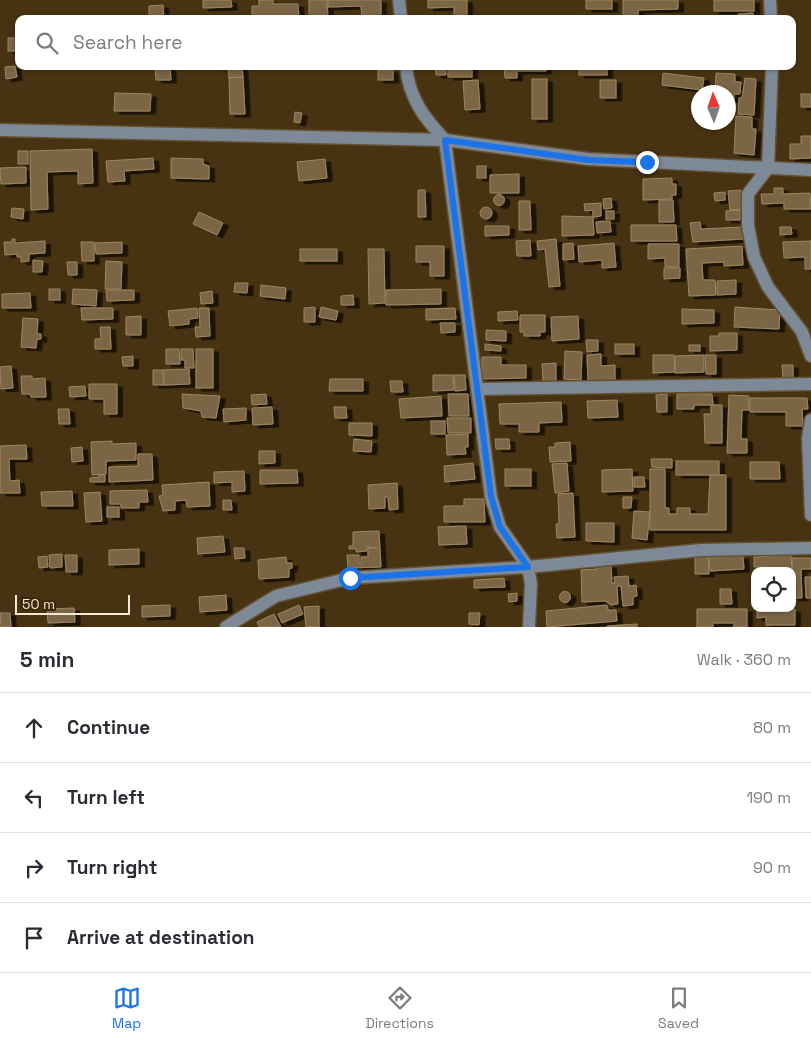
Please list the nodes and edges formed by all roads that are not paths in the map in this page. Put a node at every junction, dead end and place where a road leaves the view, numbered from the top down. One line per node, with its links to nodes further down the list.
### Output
1 (400, 0): 3 (street)
2 (770, 0): 4 (street)
3 (401, 15)
4 (771, 15)
5 (406, 70): 8 (street)
6 (772, 70): 9 (street)
7 (0, 130): 8 (street)
8 (445, 140): 9 (street); 13 (street)
9 (768, 168): 10 (street); 11 (street)
10 (811, 170)
11 (811, 356)
12 (811, 384): 13 (street)
13 (478, 389): 17 (street)
14 (811, 420): 15 (street)
15 (811, 515)
16 (811, 548): 17 (street)
17 (528, 567): 18 (street); 20 (street)
18 (244, 623): 19 (street)
19 (226, 627)
20 (529, 627)

